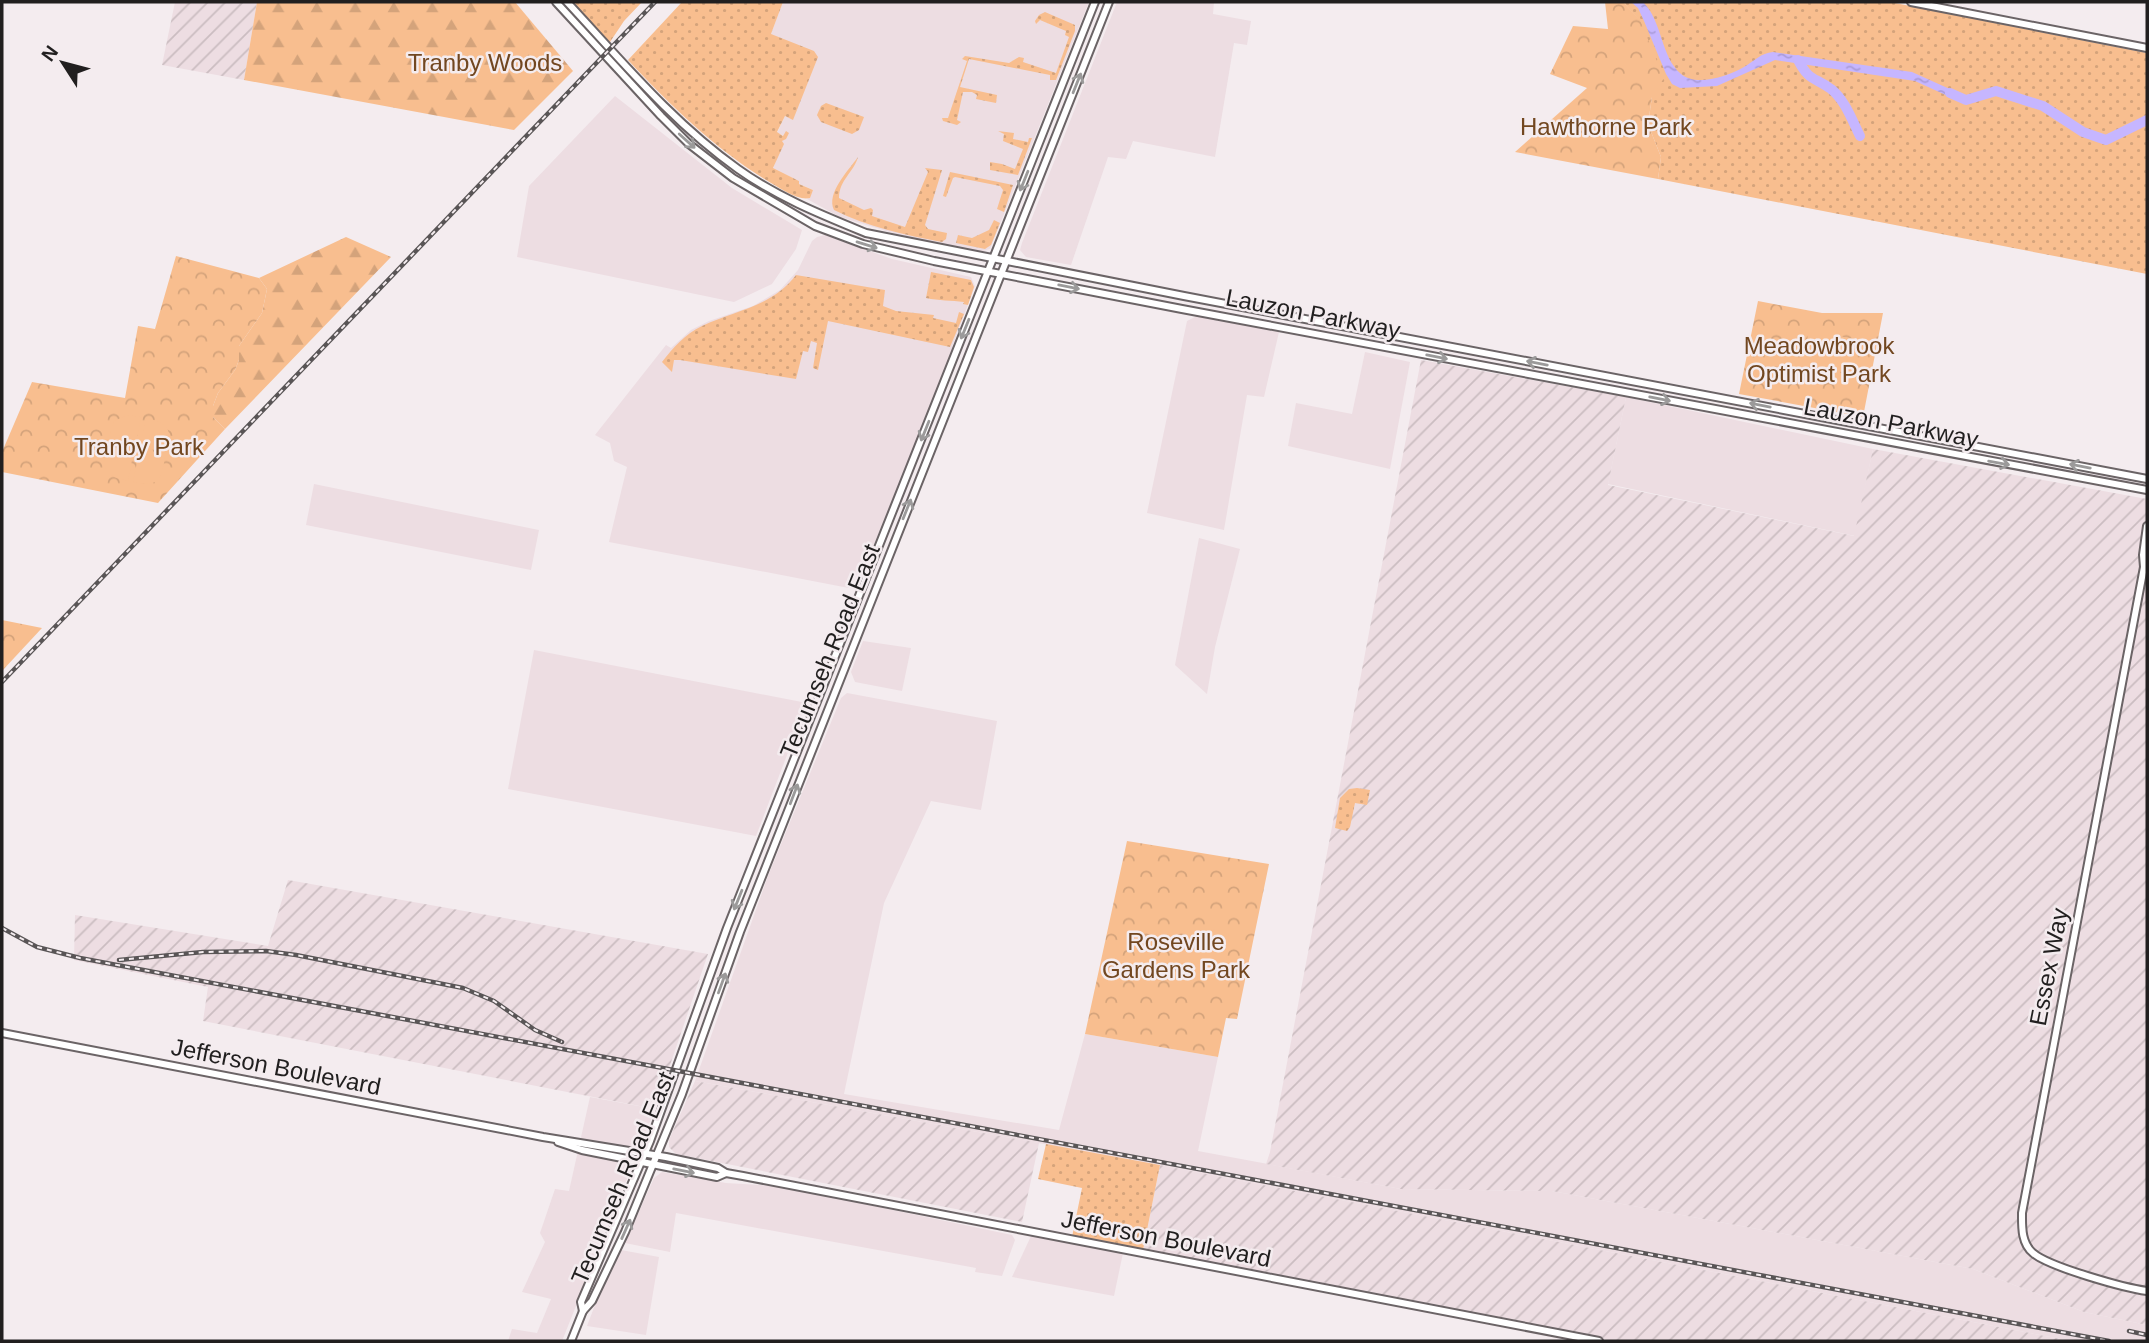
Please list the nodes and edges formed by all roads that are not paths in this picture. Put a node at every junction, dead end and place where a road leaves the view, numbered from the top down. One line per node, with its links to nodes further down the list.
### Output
1 (556, 2): 9 (main road, Lauzon Parkway, one-way to 9)
2 (567, 2): 7 (main road, Lauzon Parkway)
3 (1095, 2): 7 (main road, Tecumseh Road East, one-way to 7)
4 (1109, 2): 8 (main road, Tecumseh Road East, one-way to 4)
5 (1911, 2): 6 (main road)
6 (2147, 48)
7 (993, 259): 8 (main road, Lauzon Parkway); 9 (main road, Tecumseh Road East)
8 (1007, 262): 10 (main road, Tecumseh Road East); 11 (main road, Lauzon Parkway, one-way to 8)
9 (988, 271): 10 (main road, Lauzon Parkway); 17 (main road, Tecumseh Road East, one-way to 17)
10 (1002, 274): 12 (main road, Lauzon Parkway, one-way to 12); 18 (main road, Tecumseh Road East, one-way to 10)
11 (2147, 479)
12 (2147, 490)
13 (2147, 526): 14 (main road, Essex Way)
14 (2145, 564): 22 (main road, Essex Way)
15 (2, 1033): 16 (main road, Jefferson Boulevard)
16 (543, 1138): 17 (main road, Jefferson Boulevard); 19 (main road, Jefferson Boulevard)
17 (645, 1153): 18 (main road, Jefferson Boulevard); 19 (main road, Tecumseh Road East)
18 (657, 1155): 20 (main road, Tecumseh Road East); 21 (main road, Jefferson Boulevard)
19 (641, 1163): 20 (main road, Jefferson Boulevard); 23 (main road, Tecumseh Road East)
20 (652, 1165): 21 (main road, Jefferson Boulevard, one-way to 21); 23 (main road, Tecumseh Road East, one-way to 20)
21 (726, 1173): 25 (main road, Jefferson Boulevard)
22 (2147, 1291)
23 (583, 1311): 24 (main road, Tecumseh Road East)
24 (571, 1341)
25 (1598, 1341)

